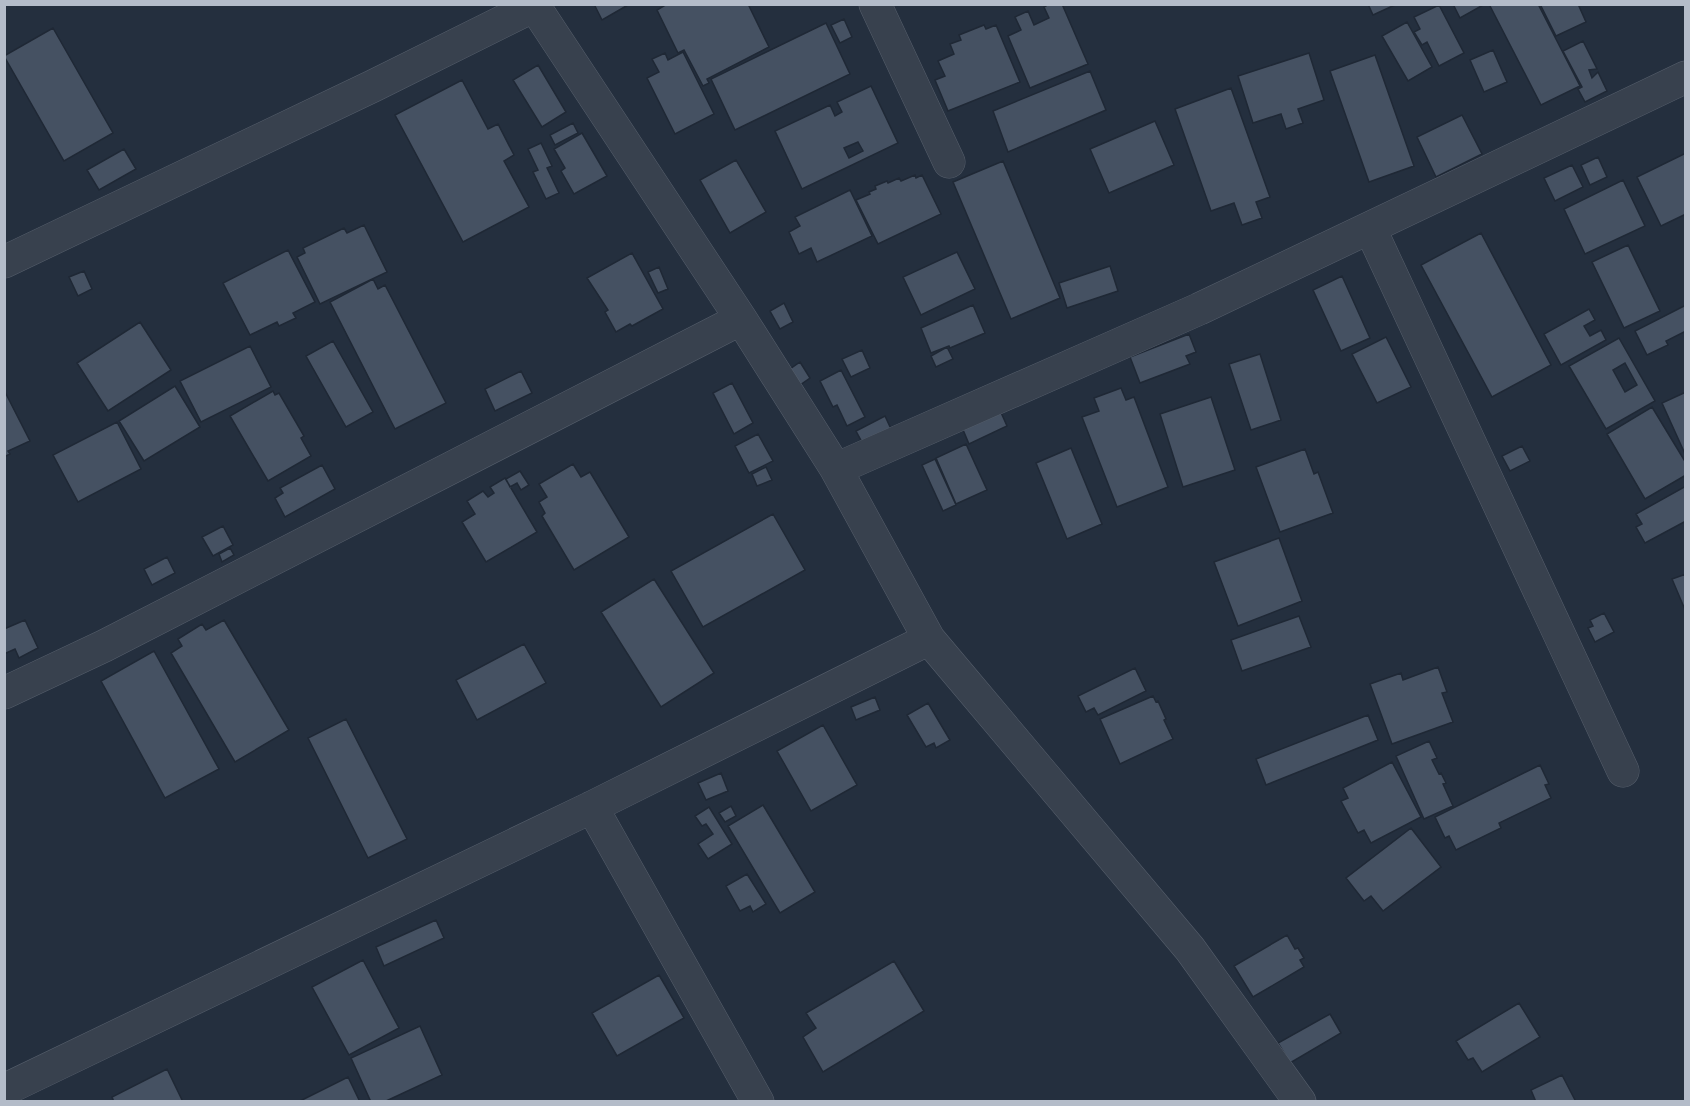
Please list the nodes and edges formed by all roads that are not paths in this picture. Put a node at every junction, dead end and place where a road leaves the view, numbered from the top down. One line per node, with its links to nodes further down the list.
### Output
1 (875, 4): 4 (street)
2 (534, 5): 6 (street); 7 (street)
3 (1686, 77): 5 (street)
4 (950, 162)
5 (1370, 228): 8 (street); 11 (street)
6 (4, 262)
7 (741, 319): 8 (street); 10 (street)
8 (837, 470): 9 (street)
9 (928, 639): 12 (street); 15 (street)
10 (4, 693)
11 (1623, 771)
12 (592, 807): 13 (street); 14 (street)
13 (4, 1090)
14 (758, 1101)
15 (1299, 1101)

